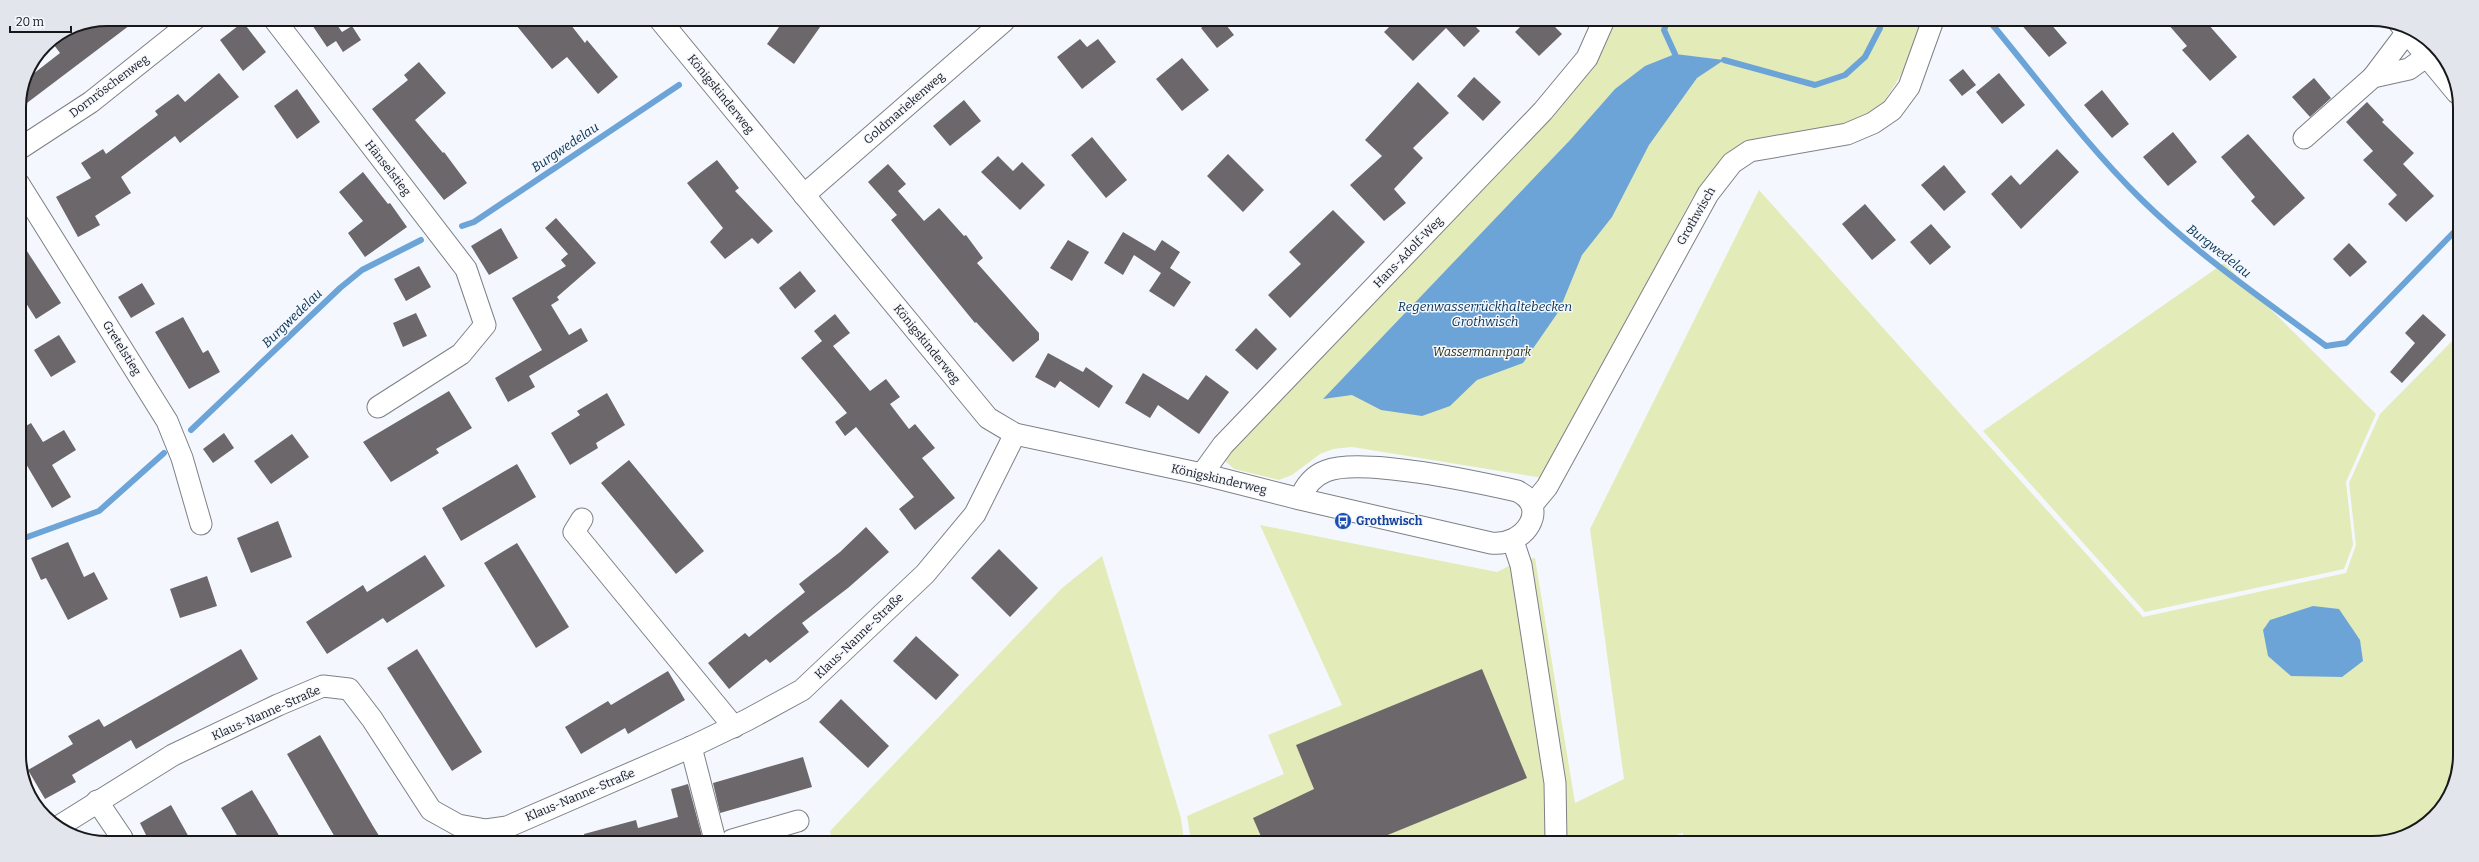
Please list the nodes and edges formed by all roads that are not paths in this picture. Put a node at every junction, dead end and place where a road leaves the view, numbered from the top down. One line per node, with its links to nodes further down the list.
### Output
1 (180, 26): 13 (street, Dornröschenweg)
2 (279, 26): 16 (street, Hänselstieg)
3 (665, 26): 15 (street, Königskinderweg)
4 (998, 26): 15 (street, Goldmariekenweg)
5 (1601, 26): 18 (street, Hans-Adolf-Weg)
6 (1931, 26): 20 (street, Grothwisch)
7 (2402, 32): 10 (street)
8 (2410, 36): 9 (street)
9 (2427, 56): 10 (street); 11 (street)
10 (2373, 77): 12 (street)
11 (2450, 84)
12 (2304, 138)
13 (26, 145)
14 (26, 195): 22 (street, Gretelstieg)
15 (804, 195): 17 (street, Königskinderweg)
16 (378, 407)
17 (1015, 434): 18 (street, Königskinderweg); 24 (street, Klaus-Nanne-Straße)
18 (1202, 474): 19 (street, Königskinderweg)
19 (1300, 499): 20 (street); 23 (street, Königskinderweg)
20 (1532, 505): 23 (street)
21 (582, 519): 24 (street)
22 (201, 524)
23 (1513, 541): 34 (street)
24 (734, 727): 25 (street, Klaus-Nanne-Straße)
25 (691, 747): 30 (street, Klaus-Nanne-Straße); 32 (street)
26 (97, 800): 28 (street, Klaus-Nanne-Straße); 29 (street, Klaus-Nanne-Straße); 31 (street)
27 (798, 821): 33 (street)
28 (64, 823)
29 (450, 830): 30 (street, Klaus-Nanne-Straße)
30 (509, 833)
31 (121, 836)
32 (714, 836)
33 (746, 836)
34 (1556, 836)

